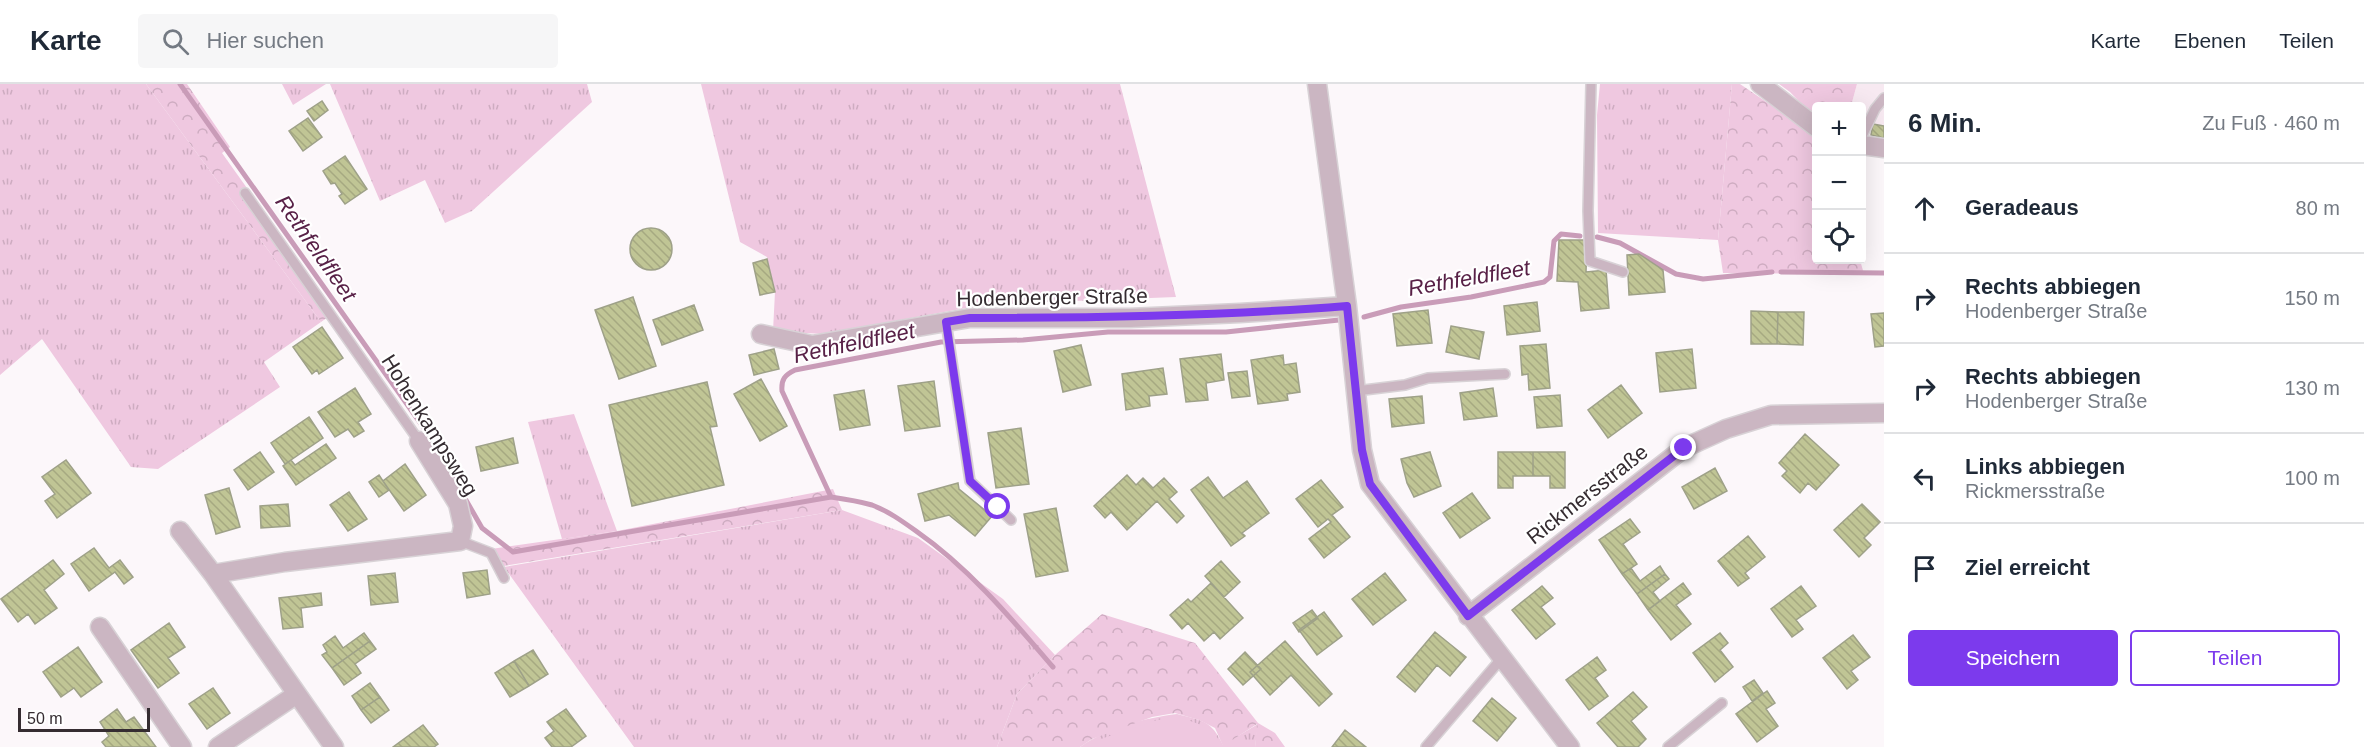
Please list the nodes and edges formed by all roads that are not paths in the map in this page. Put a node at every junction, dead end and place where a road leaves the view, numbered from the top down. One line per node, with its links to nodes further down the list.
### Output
1 (1317, 84): 11 (street)
2 (1592, 84): 10 (lane)
3 (1760, 84): 5 (street)
4 (1884, 98): 6 (lane)
5 (1812, 124)
6 (1866, 128)
7 (1866, 146): 8 (street)
8 (1884, 148)
9 (245, 194): 17 (lane, Hohenkampsweg)
10 (1623, 272)
11 (1347, 306): 12 (street, Hodenberger Straße); 15 (street)
12 (946, 322): 13 (street, Hodenberger Straße); 18 (lane)
13 (761, 334)
14 (1505, 374): 15 (lane)
15 (1356, 391): 23 (street)
16 (1884, 413): 23 (street, Rickmersstraße)
17 (419, 441): 20 (street, Hohenkampsweg)
18 (1011, 520)
19 (180, 531): 21 (street)
20 (460, 541): 21 (street); 22 (lane)
21 (213, 574): 26 (street)
22 (504, 578)
23 (1468, 616): 25 (street)
24 (99, 627): 28 (street)
25 (1501, 658): 31 (lane); 32 (street)
26 (297, 694): 29 (street); 30 (street)
27 (1722, 703): 33 (lane)
28 (183, 747)
29 (219, 747)
30 (334, 747)
31 (1426, 747)
32 (1570, 747)
33 (1668, 747)

